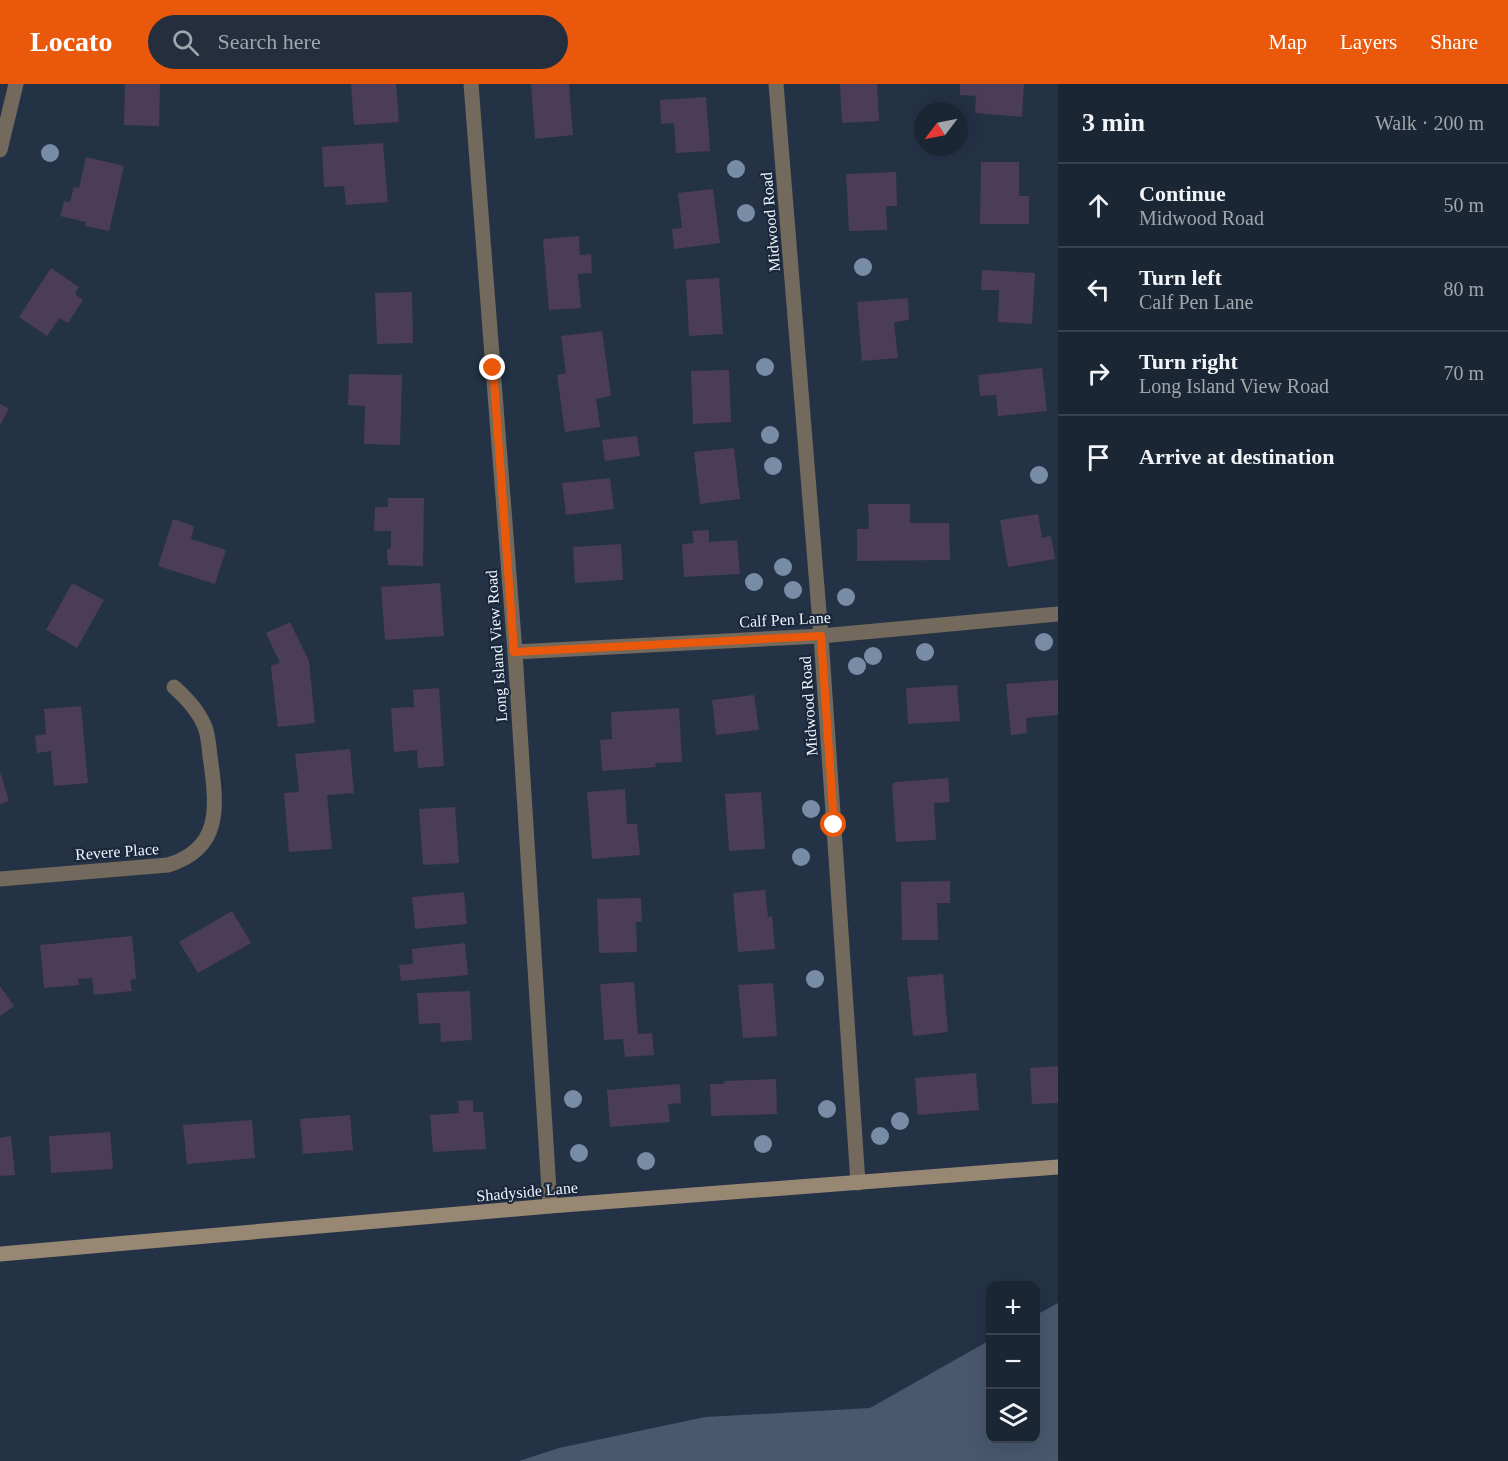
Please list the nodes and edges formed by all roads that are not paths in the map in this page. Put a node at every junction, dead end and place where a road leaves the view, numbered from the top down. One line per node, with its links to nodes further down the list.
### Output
1 (16, 84): 4 (street)
2 (471, 84): 7 (street, Long Island View Road)
3 (776, 84): 6 (street, Midwood Road)
4 (0, 150)
5 (1058, 614): 6 (street, Calf Pen Lane)
6 (821, 636): 7 (street, Calf Pen Lane); 11 (street, Midwood Road)
7 (514, 652): 12 (street, Long Island View Road)
8 (174, 687): 9 (street, Revere Place)
9 (0, 879)
10 (1058, 1167): 11 (street, Shadyside Lane)
11 (858, 1183): 12 (street, Shadyside Lane)
12 (550, 1206): 13 (street, Shadyside Lane)
13 (0, 1254)

